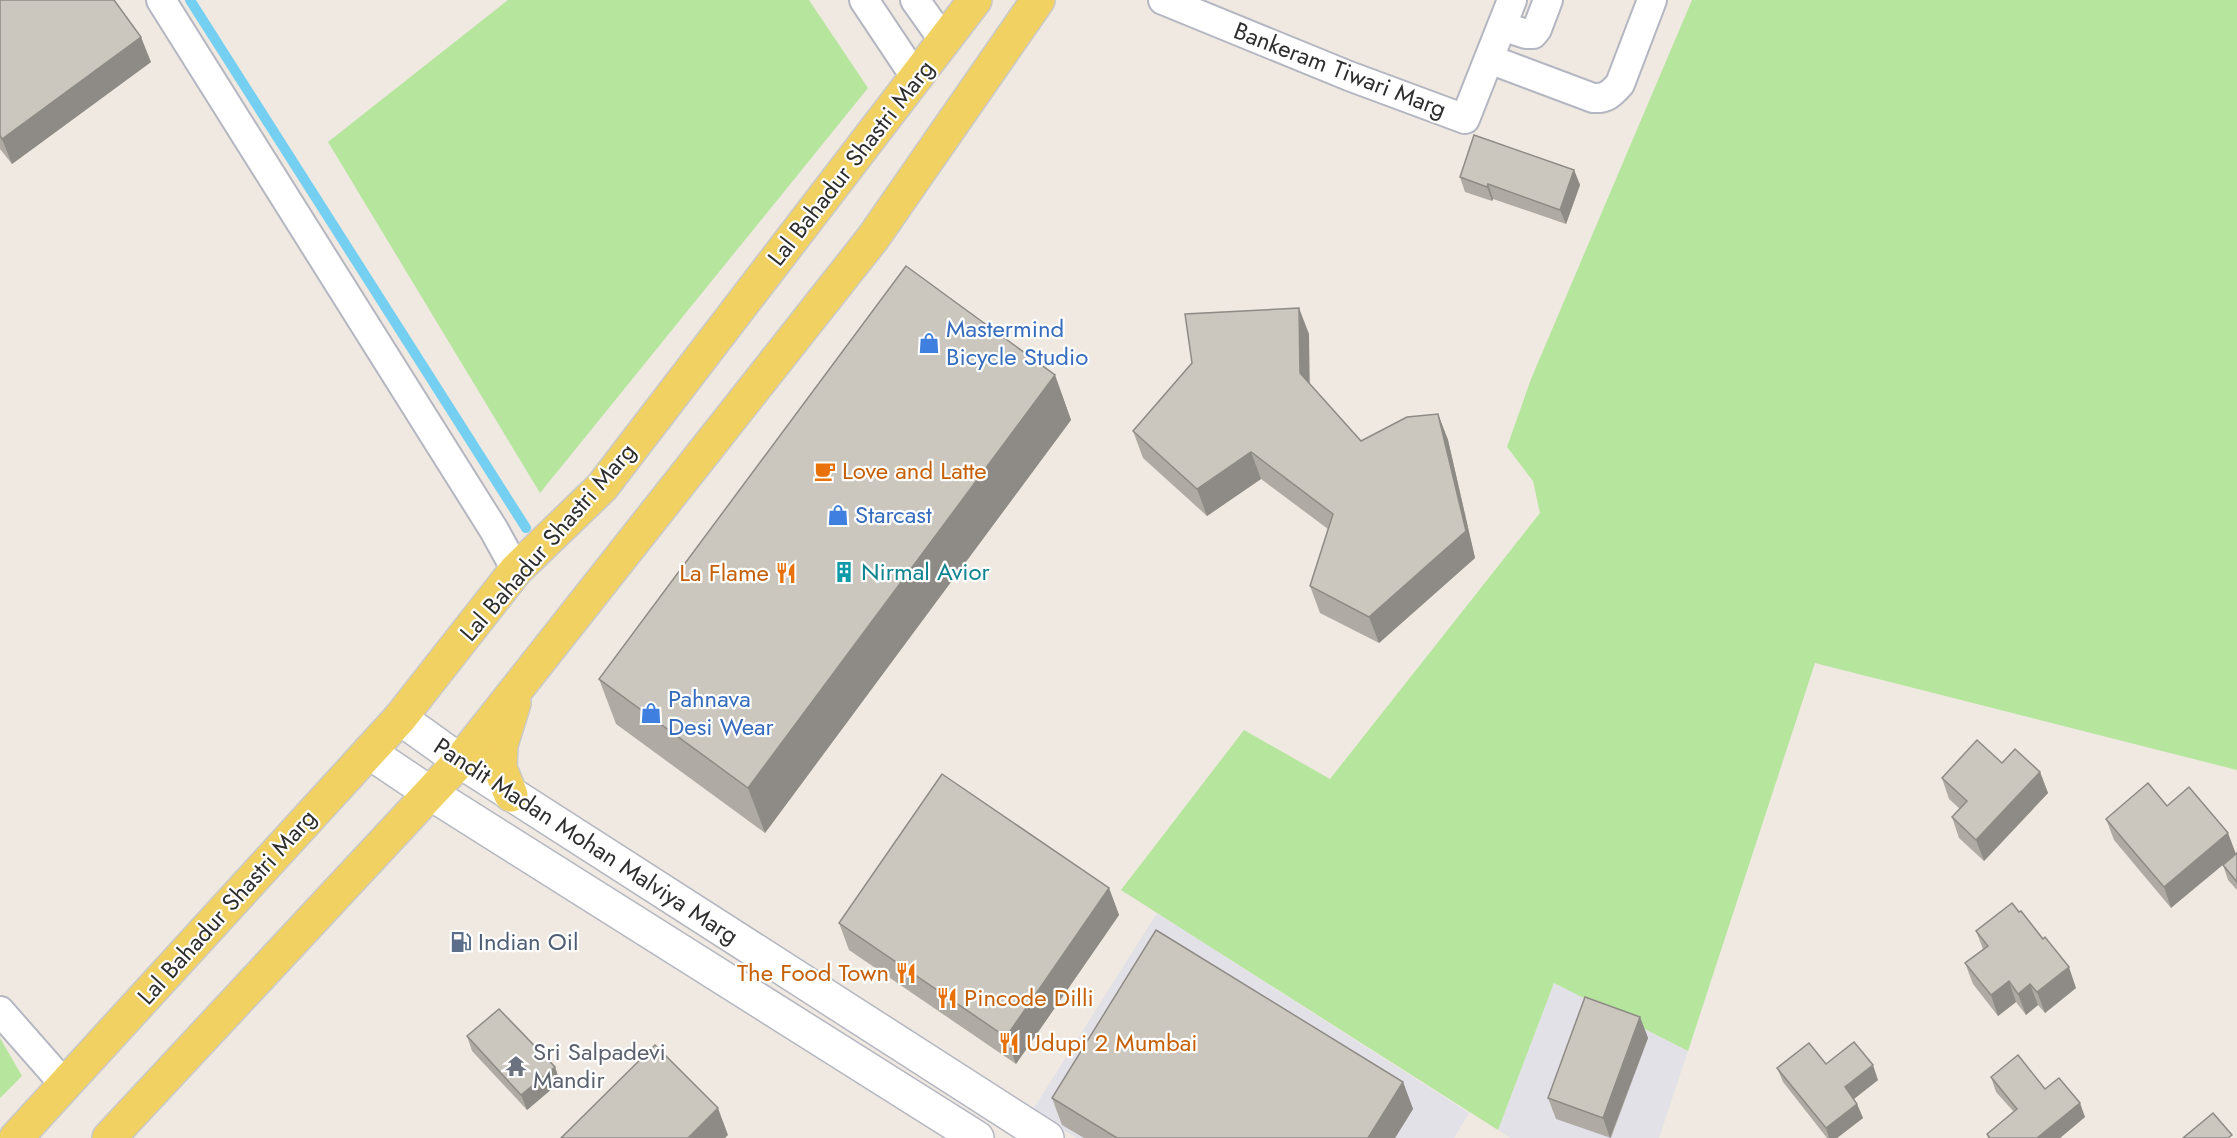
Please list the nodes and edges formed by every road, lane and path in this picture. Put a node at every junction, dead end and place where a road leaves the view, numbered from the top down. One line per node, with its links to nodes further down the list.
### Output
1 (161, 0): 13 (street)
2 (864, 0): 12 (street)
3 (915, 0): 10 (street)
4 (975, 0): 10 (main road, Lal Bahadur Shastri Marg)
5 (1038, 0): 14 (main road)
6 (1164, 0): 11 (street, Bankeram Tiwari Marg)
7 (1548, 0): 9 (street)
8 (1652, 0): 11 (street)
9 (1509, 19): 11 (street, Bankeram Tiwari Marg)
10 (944, 41): 12 (main road, Lal Bahadur Shastri Marg)
11 (1495, 62)
12 (916, 78): 13 (main road, Lal Bahadur Shastri Marg)
13 (516, 570): 15 (main road, Lal Bahadur Shastri Marg)
14 (520, 684): 17 (main road); 19 (main road)
15 (400, 718): 16 (main road, Lal Bahadur Shastri Marg); 17 (street, Pandit Madan Mohan Malviya Marg)
16 (369, 752): 18 (street, Pandit Madan Mohan Malviya Marg); 21 (main road, Lal Bahadur Shastri Marg)
17 (460, 761): 18 (main road); 19 (street, Pandit Madan Mohan Malviya Marg)
18 (430, 793): 23 (street, Pandit Madan Mohan Malviya Marg); 25 (main road)
19 (511, 795): 22 (street, Pandit Madan Mohan Malviya Marg)
20 (0, 1011): 21 (street)
21 (65, 1085): 24 (main road, Lal Bahadur Shastri Marg)
22 (970, 1089): 23 (street); 27 (street, Pandit Madan Mohan Malviya Marg)
23 (947, 1119): 26 (street, Pandit Madan Mohan Malviya Marg)
24 (16, 1138)
25 (108, 1138)
26 (977, 1138)
27 (1047, 1138)

